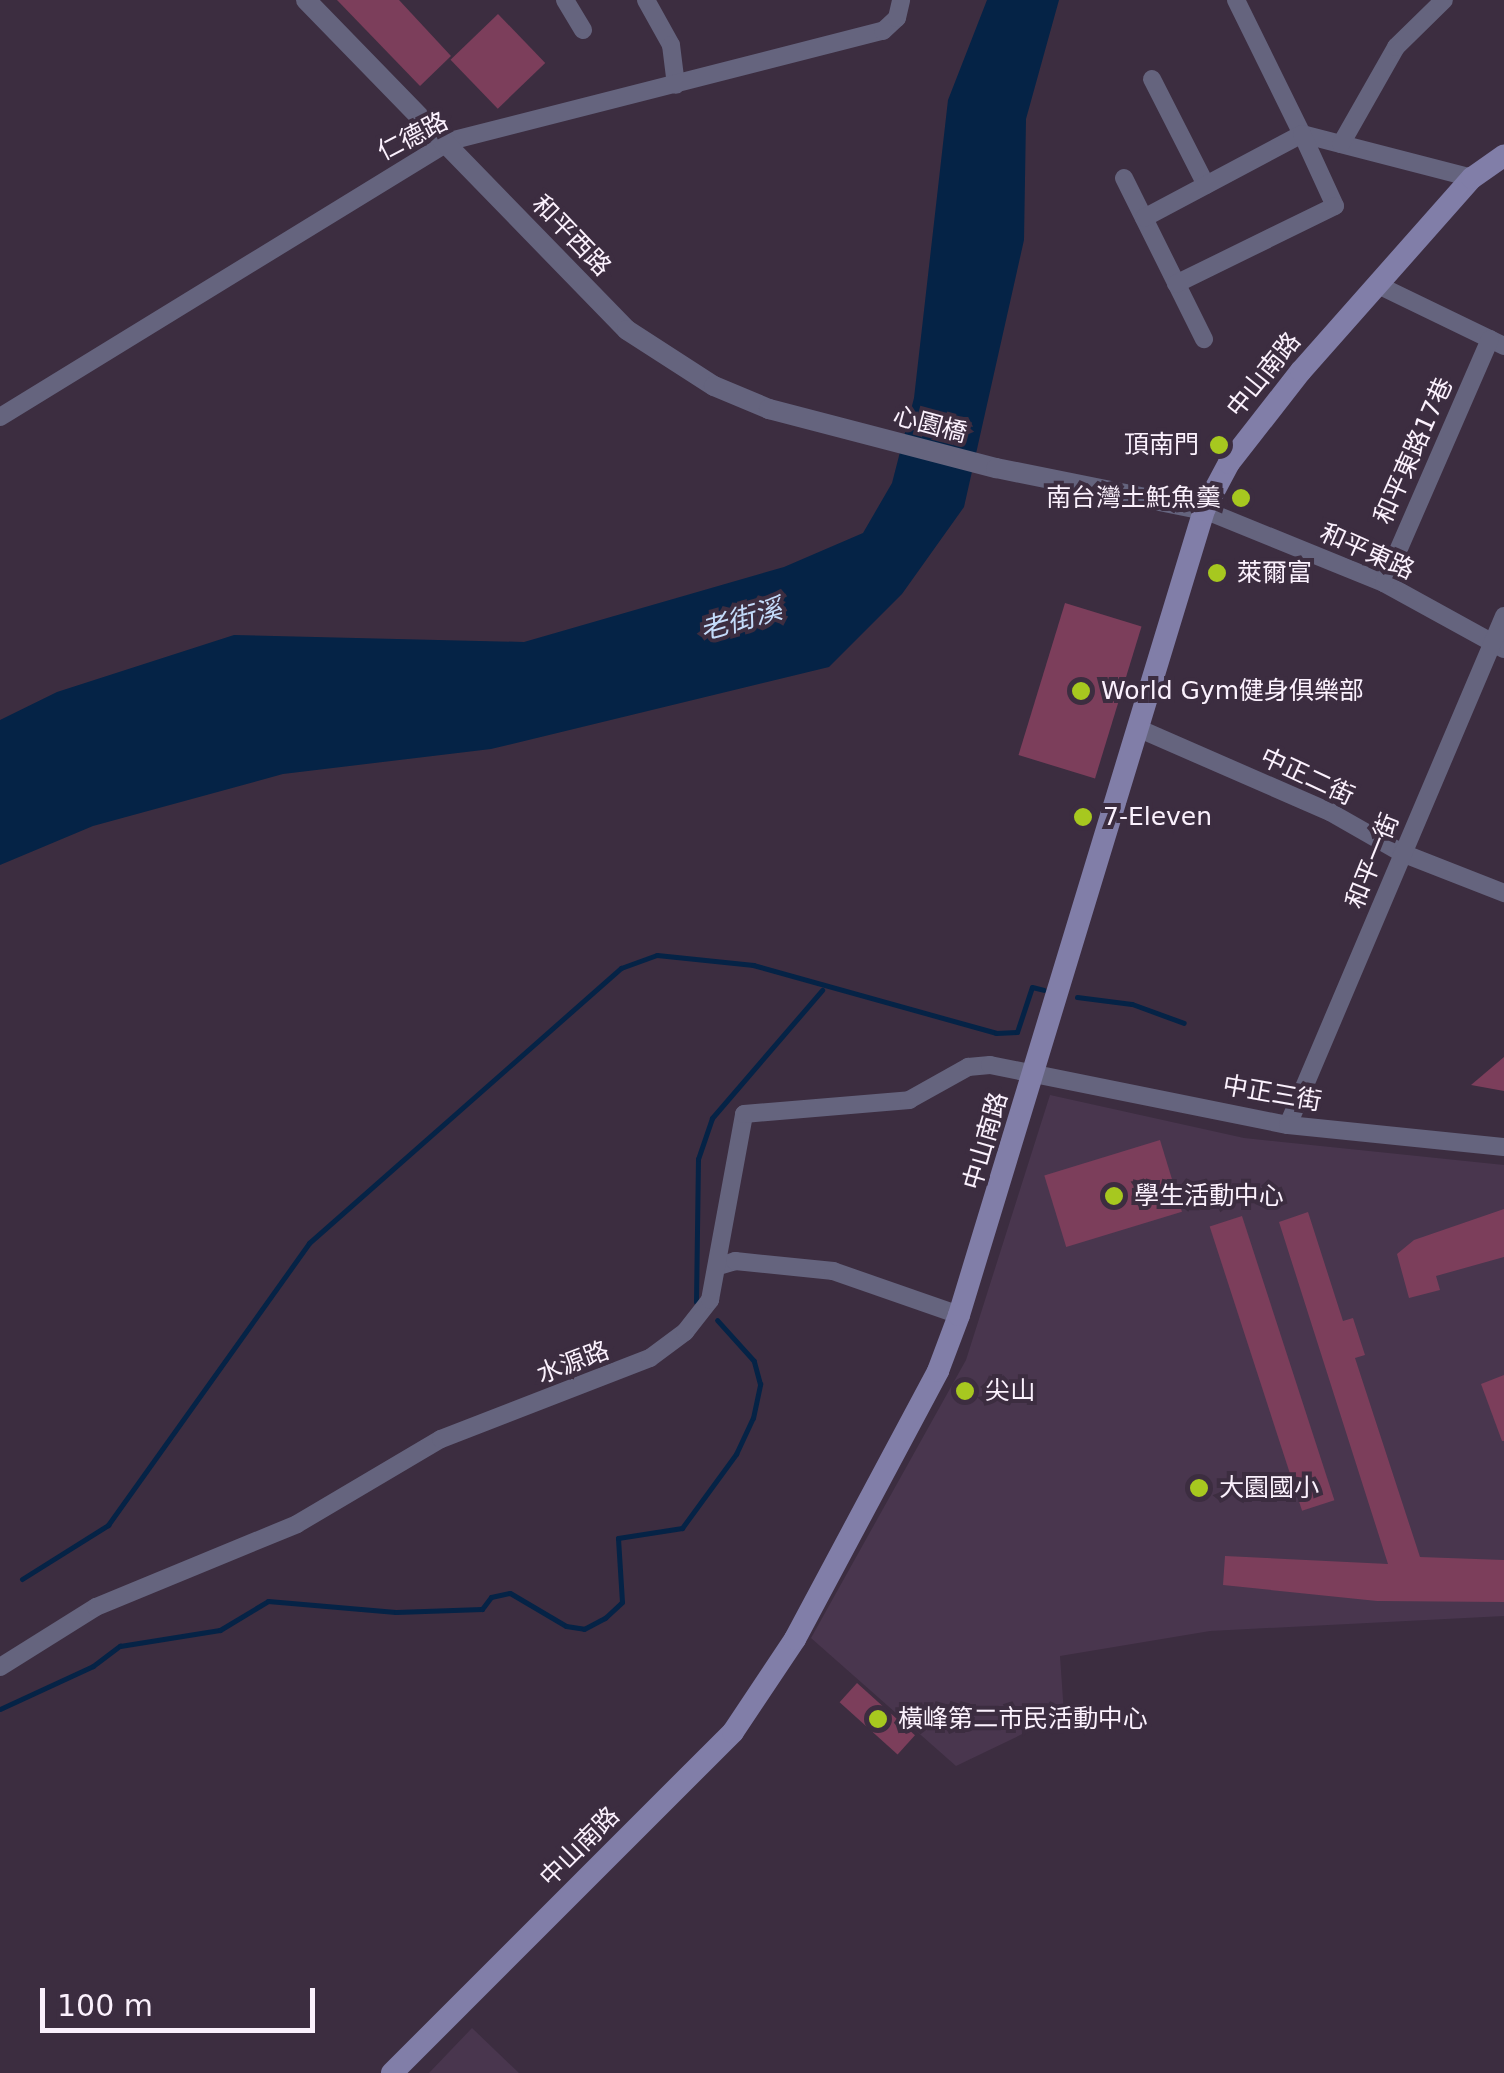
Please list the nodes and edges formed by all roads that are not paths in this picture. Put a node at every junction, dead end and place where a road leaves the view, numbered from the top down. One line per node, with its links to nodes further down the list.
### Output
1 (306, 0): 11 (street, 和平西路)
2 (566, 0): 7 (street)
3 (646, 0): 9 (street)
4 (1236, 0): 10 (street)
5 (1444, 0): 12 (street)
6 (899, 9): 9 (street, 仁德路)
7 (583, 30)
8 (1152, 79): 16 (street)
9 (676, 85): 11 (street, 仁德路)
10 (1302, 134): 12 (street); 16 (street); 18 (street)
11 (450, 141): 22 (street, 仁德路); 23 (street, 和平西路)
12 (1340, 144): 15 (street)
13 (1504, 156): 15 (main road, 中山南路)
14 (1124, 178): 17 (street)
15 (1472, 178): 19 (main road, 中山南路)
16 (1206, 185): 17 (street)
17 (1144, 218): 18 (street)
18 (1176, 284): 20 (street)
19 (1378, 285): 21 (street); 24 (main road, 中山南路)
20 (1204, 340)
21 (1497, 343): 25 (street, 和平東路17巷)
22 (0, 418)
23 (851, 430): 24 (street, 心園橋)
24 (1204, 510): 25 (street, 和平東路); 28 (main road, 中山南路)
25 (1384, 583): 27 (street, 和平東路)
26 (1504, 616): 27 (street, 和平一街)
27 (1498, 646): 29 (street, 和平一街)
28 (1142, 730): 29 (street, 中正二街); 31 (main road, 中山南路)
29 (1402, 854): 30 (street, 中正二街); 32 (street, 和平一街)
30 (1504, 893)
31 (1034, 1072): 32 (street, 中正三街); 34 (street, 水源路); 35 (main road, 中山南路)
32 (1288, 1125): 33 (street, 中正三街)
33 (1504, 1147)
34 (719, 1266): 35 (street); 36 (street, 水源路)
35 (960, 1315): 37 (main road, 中山南路)
36 (0, 1668)
37 (392, 2073)

